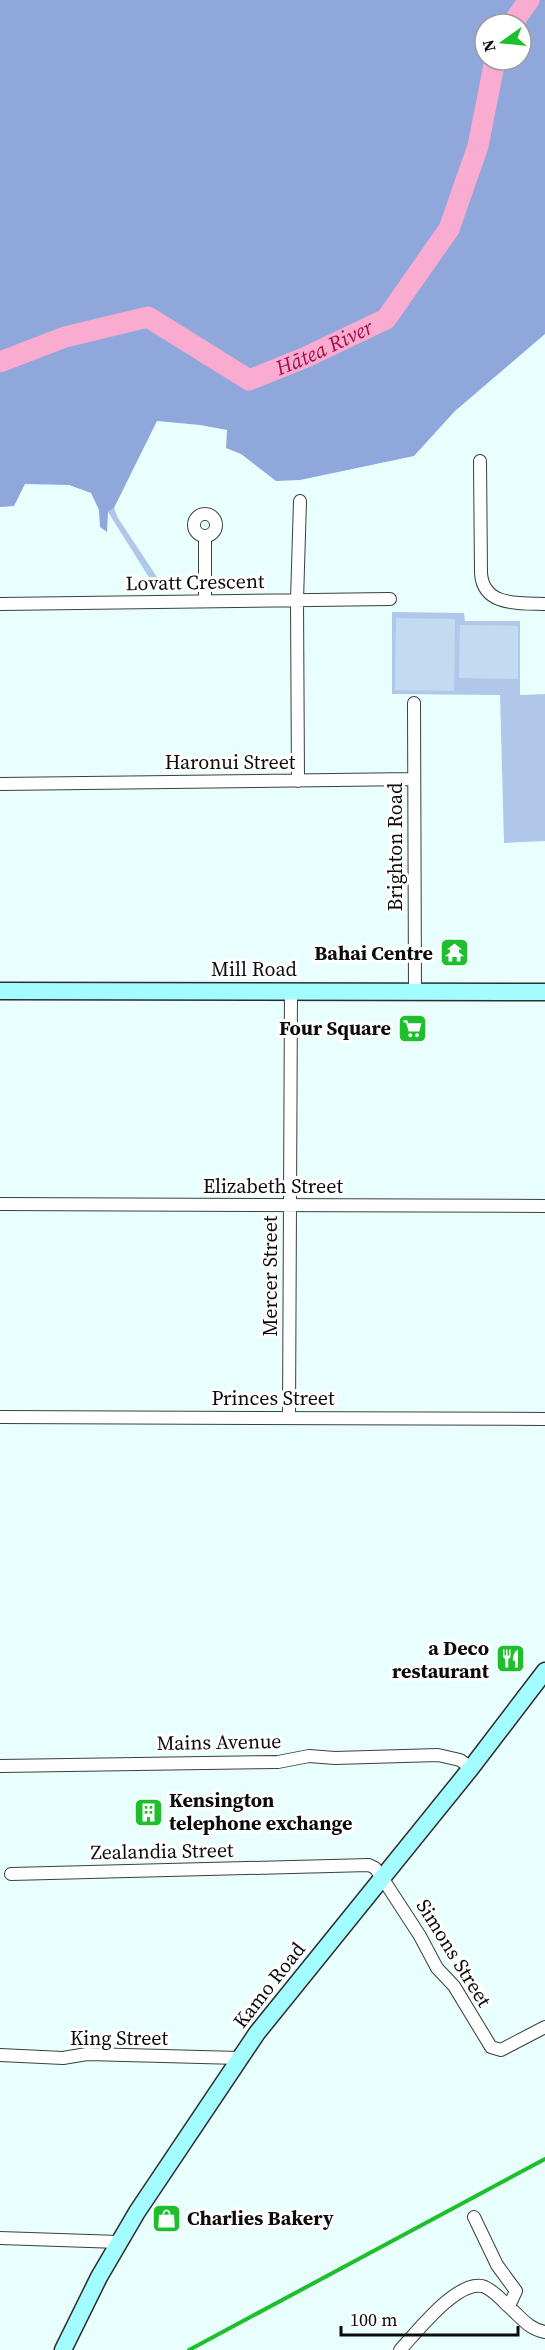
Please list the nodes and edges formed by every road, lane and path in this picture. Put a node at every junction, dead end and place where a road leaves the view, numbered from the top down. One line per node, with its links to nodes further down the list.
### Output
1 (480, 461): 8 (street)
2 (300, 501): 5 (street)
3 (205, 536): 6 (street)
4 (390, 599): 5 (street, Lovatt Crescent)
5 (297, 600): 6 (street, Lovatt Crescent); 11 (street)
6 (205, 601): 7 (street, Lovatt Crescent)
7 (0, 604)
8 (545, 604)
9 (414, 703): 10 (street, Brighton Road)
10 (414, 779): 11 (street, Haronui Street); 15 (street, Brighton Road)
11 (298, 781): 12 (street, Haronui Street)
12 (0, 784)
13 (291, 990): 14 (main road, Mill Road); 15 (main road, Mill Road); 18 (street, Mercer Street)
14 (0, 991)
15 (415, 991): 16 (main road, Mill Road)
16 (545, 992)
17 (0, 1204): 18 (street, Elizabeth Street)
18 (290, 1205): 19 (street, Elizabeth Street); 21 (street, Mercer Street)
19 (545, 1206)
20 (0, 1417): 21 (street, Princes Street)
21 (289, 1418): 22 (street, Princes Street)
22 (545, 1419)
23 (545, 1671): 25 (main road, Kamo Road)
24 (0, 1766): 25 (street, Mains Avenue)
25 (471, 1768): 27 (main road, Kamo Road)
26 (11, 1874): 27 (street, Zealandia Street)
27 (381, 1876): 28 (street, Simons Street); 30 (main road, Kamo Road)
28 (545, 2027)
29 (0, 2055): 30 (street, King Street)
30 (239, 2058): 33 (main road, Kamo Road)
31 (474, 2217): 34 (street)
32 (0, 2238): 33 (street)
33 (119, 2242): 36 (main road, Kamo Road)
34 (509, 2306): 35 (street); 37 (street)
35 (545, 2332)
36 (63, 2350)
37 (400, 2350)

